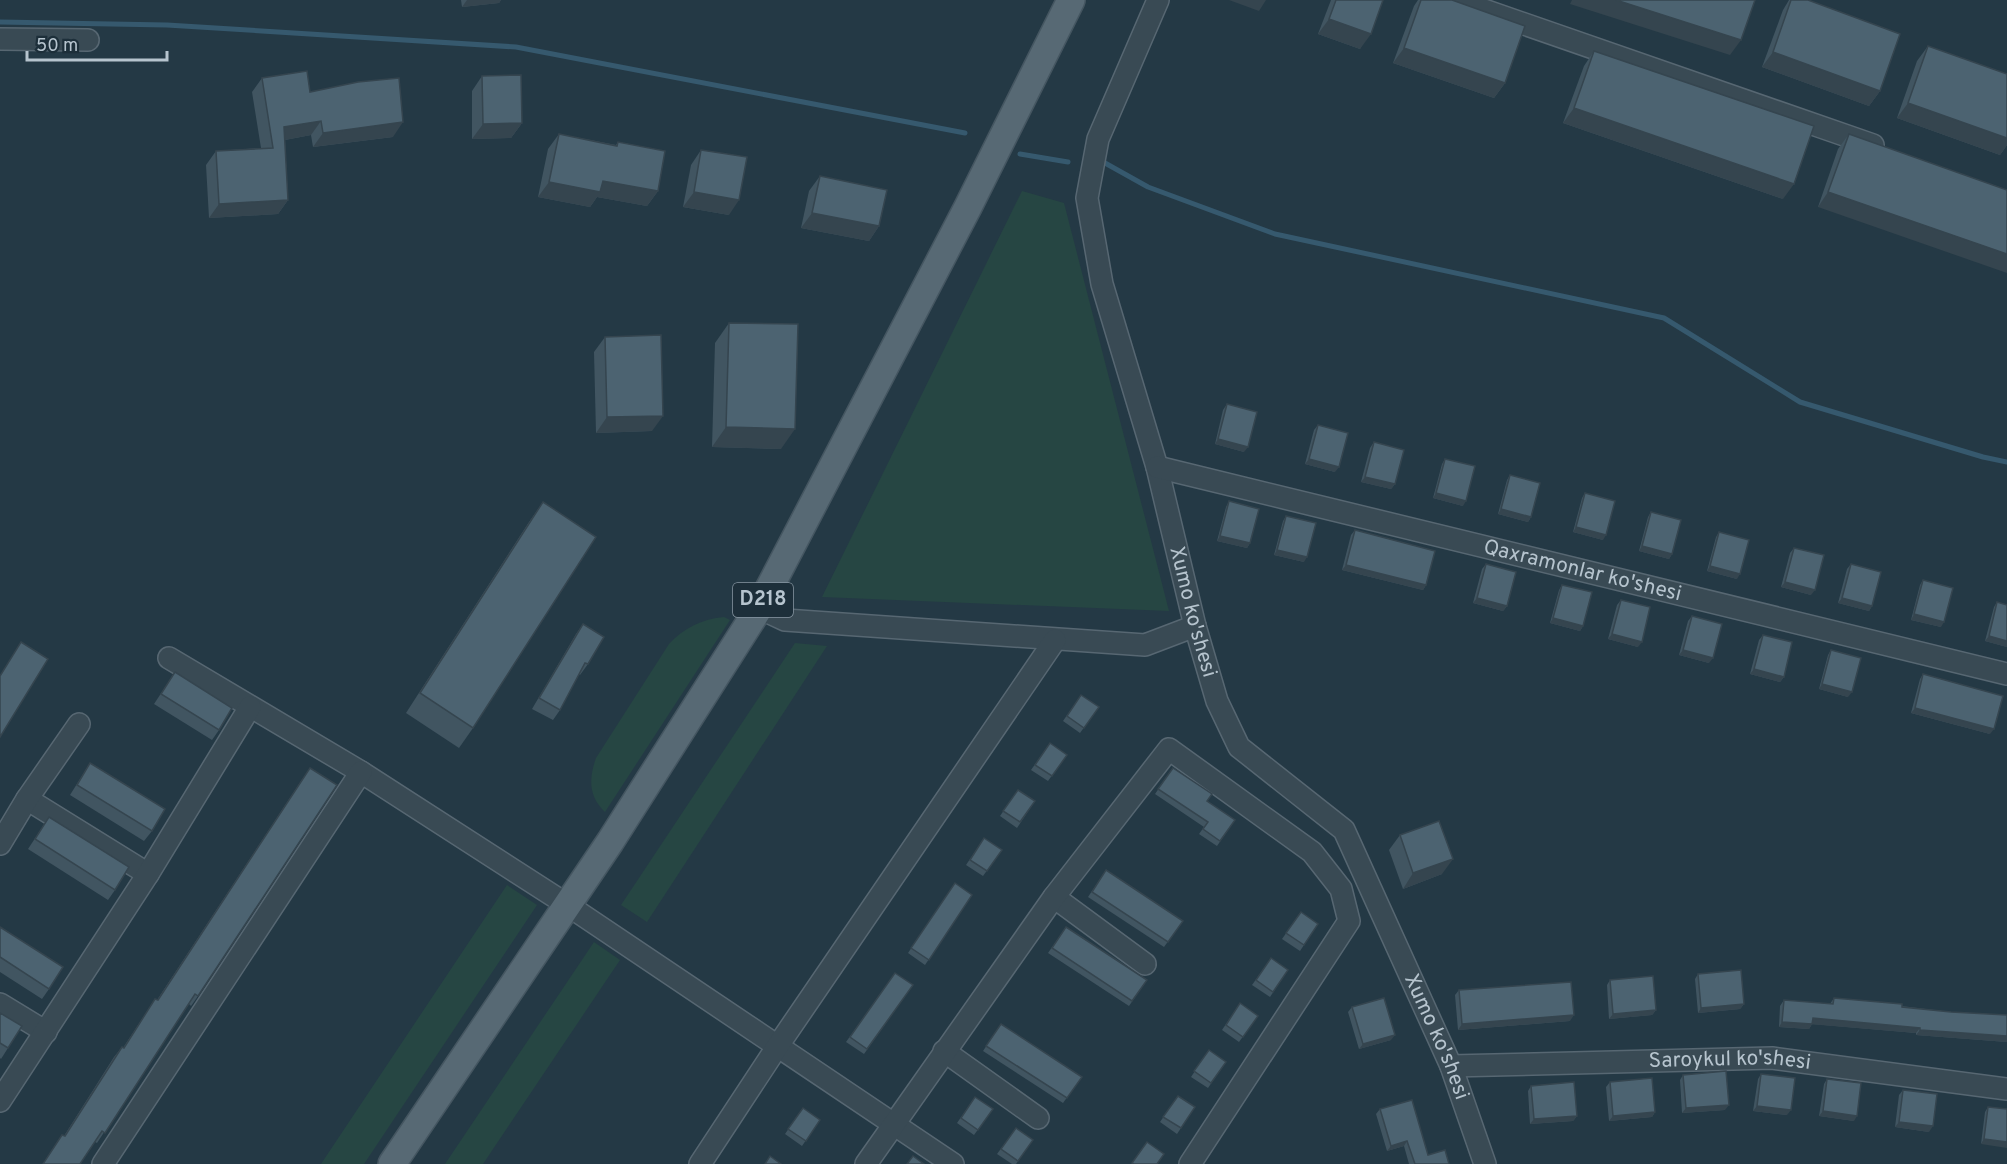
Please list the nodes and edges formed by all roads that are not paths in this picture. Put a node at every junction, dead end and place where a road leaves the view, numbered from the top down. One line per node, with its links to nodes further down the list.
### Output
1 (1071, 0): 8 (main road, D218)
2 (1158, 0): 7 (street, Xumo ko'shesi)
3 (1455, 0): 6 (street)
4 (0, 39): 5 (street)
5 (88, 40)
6 (1894, 152)
7 (1157, 467): 9 (street, Xumo ko'shesi); 12 (street, Qaxramonlar ko'shesi)
8 (759, 608): 10 (street); 20 (main road, D218)
9 (1195, 626): 10 (street); 26 (street, Xumo ko'shesi)
10 (1055, 640): 24 (street)
11 (169, 658): 13 (street)
12 (2007, 674)
13 (250, 707): 15 (street); 18 (street)
14 (79, 724): 16 (street)
15 (361, 772): 20 (street); 31 (street)
16 (27, 799): 17 (street); 18 (street)
17 (0, 844)
18 (148, 874): 23 (street)
19 (1054, 897): 21 (street); 25 (street); 36 (street)
20 (566, 904): 24 (street); 32 (main road, D218)
21 (1145, 964)
22 (0, 1004): 23 (street)
23 (46, 1032): 28 (street)
24 (777, 1047): 30 (street); 33 (street)
25 (944, 1051): 29 (street); 30 (street)
26 (1451, 1066): 27 (street, Saroykul ko'shesi); 37 (street, Xumo ko'shesi)
27 (2007, 1089)
28 (0, 1101)
29 (1038, 1118)
30 (894, 1123): 34 (street); 35 (street)
31 (103, 1164)
32 (392, 1164)
33 (700, 1164)
34 (866, 1164)
35 (953, 1164)
36 (1190, 1164)
37 (1485, 1164)

